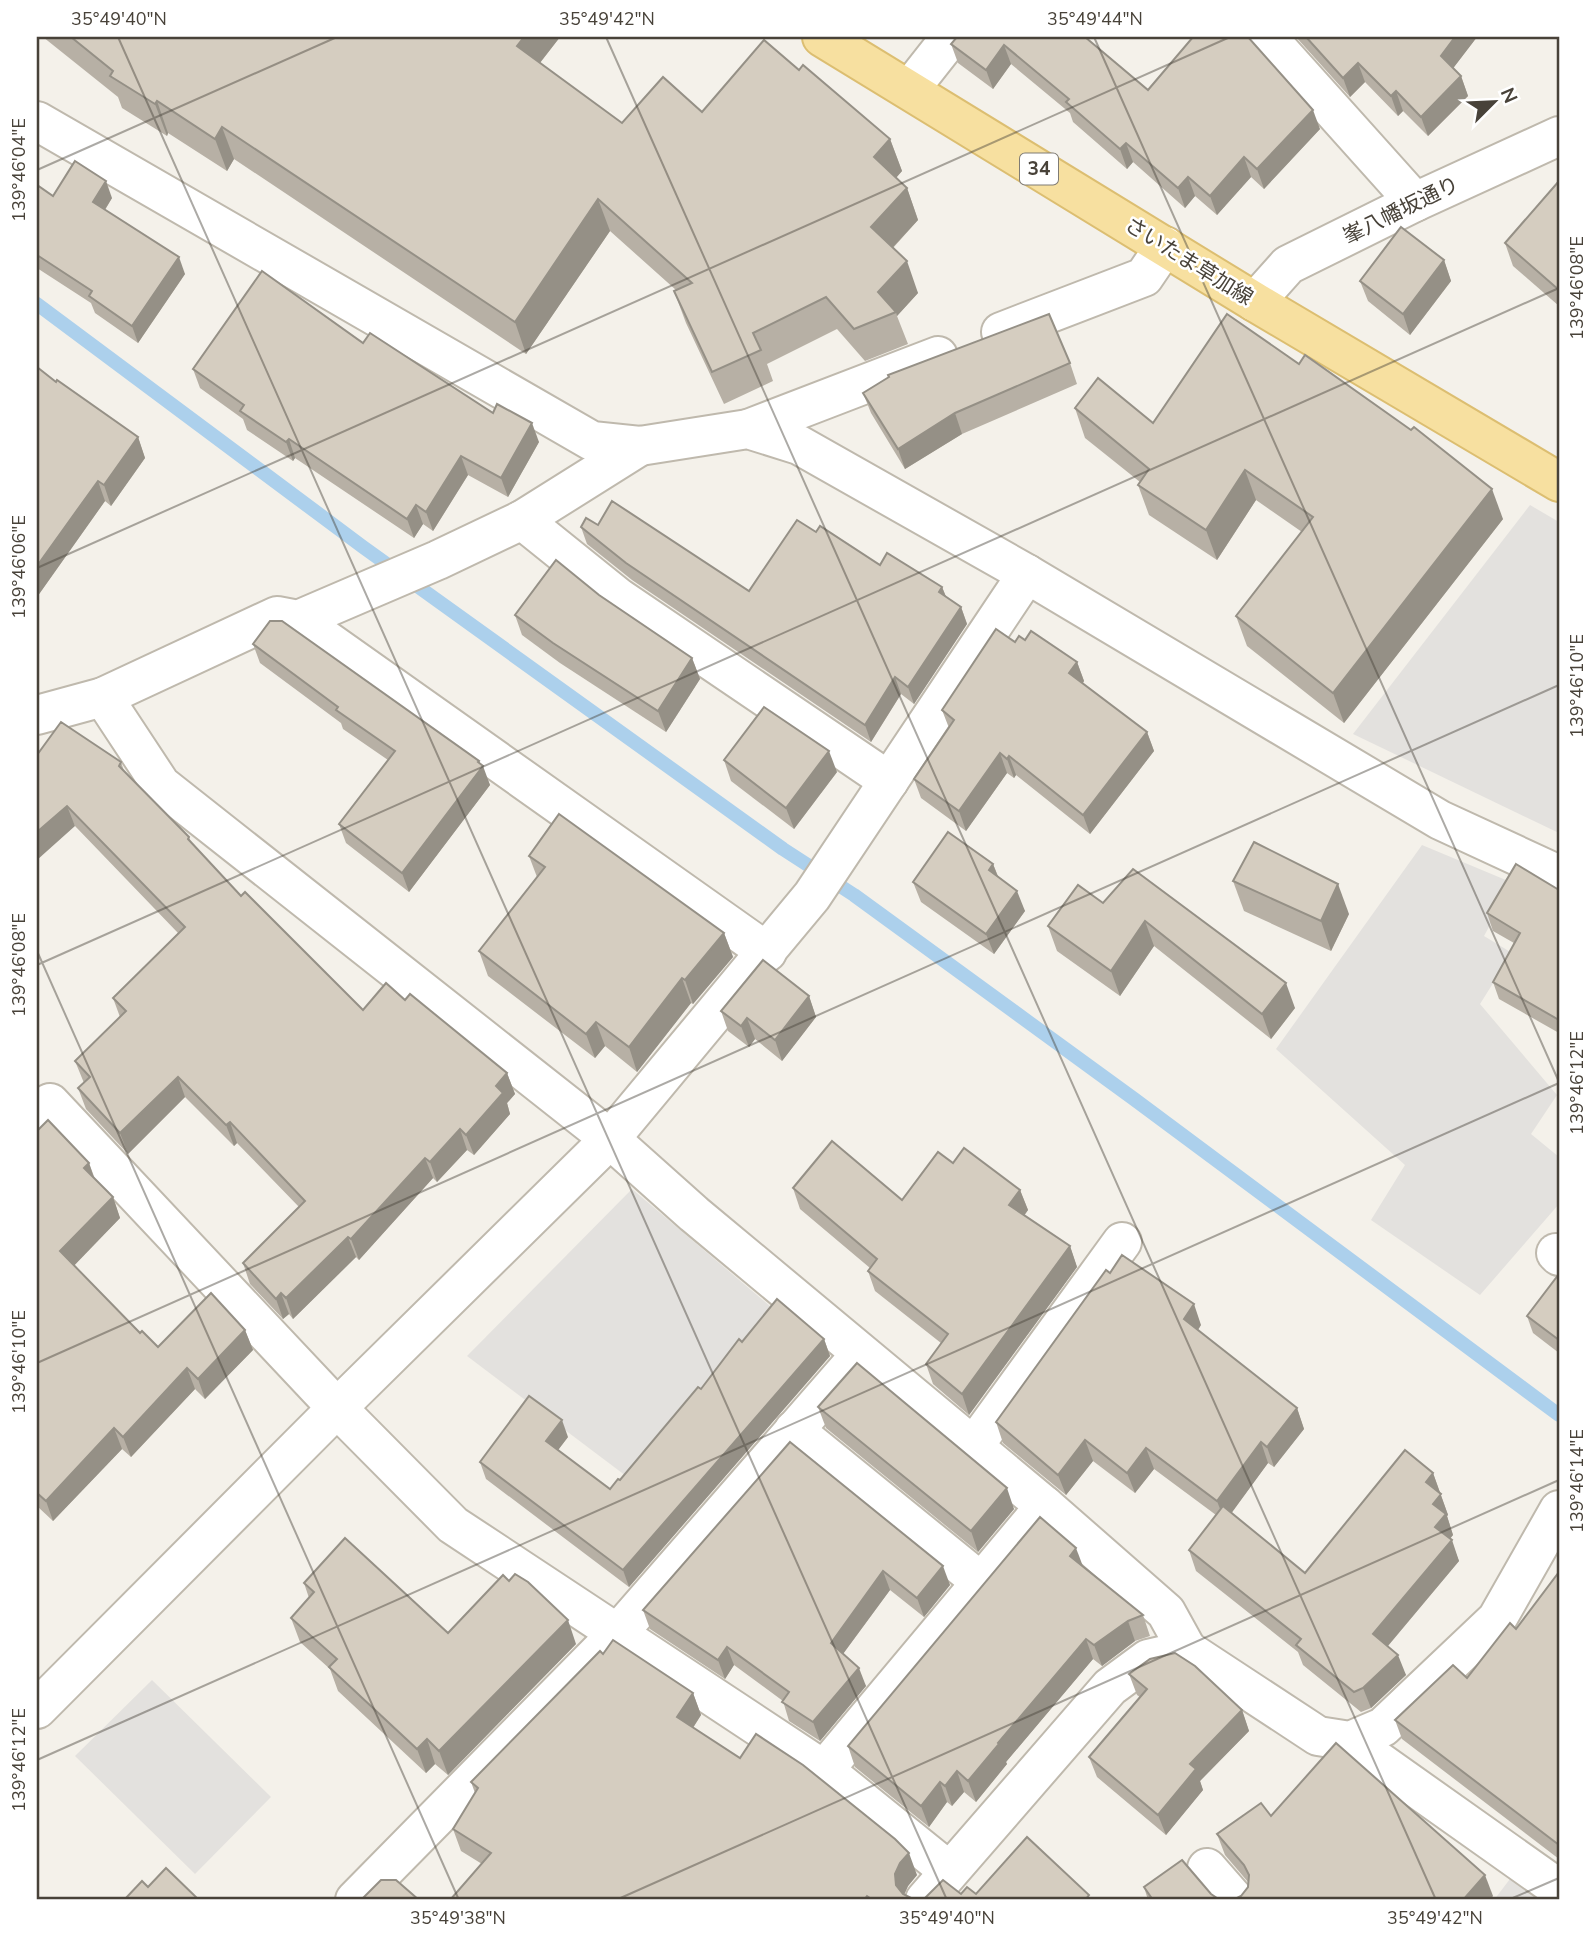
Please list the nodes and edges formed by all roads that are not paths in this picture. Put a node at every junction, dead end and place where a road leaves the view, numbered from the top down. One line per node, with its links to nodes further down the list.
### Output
1 (822, 37): 4 (main road, さいたま草加線 / 34)
2 (951, 37): 4 (street)
3 (1267, 37): 7 (street)
4 (910, 89): 8 (main road, さいたま草加線 / 34)
5 (37, 121): 11 (street)
6 (1559, 136): 7 (street, 峯八幡坂通り)
7 (1416, 202): 9 (street, 峯八幡坂通り)
8 (1165, 246): 9 (main road, さいたま草加線 / 34); 10 (street)
9 (1255, 302): 12 (main road, さいたま草加線 / 34)
10 (748, 429): 11 (street); 14 (street)
11 (640, 446): 13 (street)
12 (1559, 482)
13 (522, 520): 15 (street); 18 (street)
14 (1027, 574): 18 (street); 19 (street)
15 (299, 620): 16 (street); 20 (street)
16 (103, 697): 17 (street); 22 (street)
17 (37, 715)
18 (889, 780): 20 (street)
19 (1559, 876)
20 (767, 952): 22 (street)
21 (37, 1115): 25 (street)
22 (601, 1147): 24 (street); 25 (street)
23 (1122, 1242): 27 (street)
24 (861, 1354): 26 (street); 27 (street)
25 (337, 1408): 32 (street); 34 (street)
26 (794, 1430): 31 (street); 32 (street)
27 (974, 1447): 28 (street)
28 (1045, 1506): 31 (street); 33 (street)
29 (1559, 1510): 30 (street)
30 (1548, 1558): 35 (street)
31 (982, 1582): 36 (street)
32 (617, 1634): 36 (street); 40 (street)
33 (1187, 1650): 35 (street); 38 (street)
34 (37, 1709)
35 (1350, 1741): 39 (street)
36 (824, 1770): 38 (street)
37 (1208, 1868): 42 (street)
38 (949, 1871): 41 (street)
39 (1559, 1889)
40 (355, 1900)
41 (925, 1900)
42 (1235, 1900)

